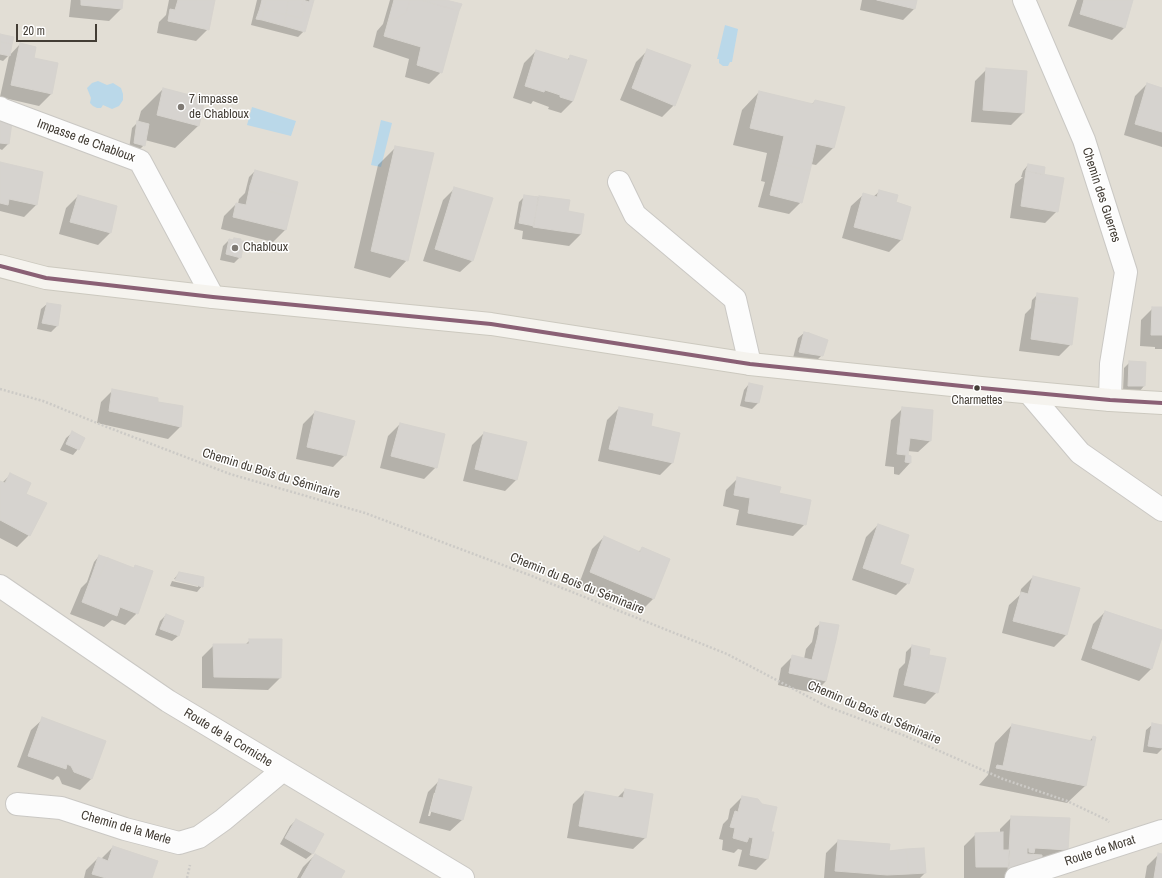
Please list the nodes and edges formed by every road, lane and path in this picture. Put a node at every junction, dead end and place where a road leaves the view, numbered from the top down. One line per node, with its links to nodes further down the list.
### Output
1 (1024, 0): 9 (street, Chemin des Guerres)
2 (0, 108): 5 (street, Impasse de Chabloux)
3 (619, 182): 6 (street)
4 (0, 266): 5 (main road)
5 (213, 297): 6 (main road)
6 (750, 364): 8 (main road)
7 (0, 389): 16 (path, Chemin du Bois du Séminaire)
8 (1029, 393): 9 (main road); 11 (street)
9 (1110, 400): 10 (main road)
10 (1162, 403)
11 (1162, 510)
12 (0, 586): 13 (street, Route de la Corniche)
13 (283, 770): 14 (street, Chemin de la Merle); 17 (street, Route de la Corniche)
14 (17, 804)
15 (1162, 830): 16 (street, Route de Morat)
16 (1120, 844): 18 (street, Route de Morat)
17 (463, 878)
18 (1016, 878)

